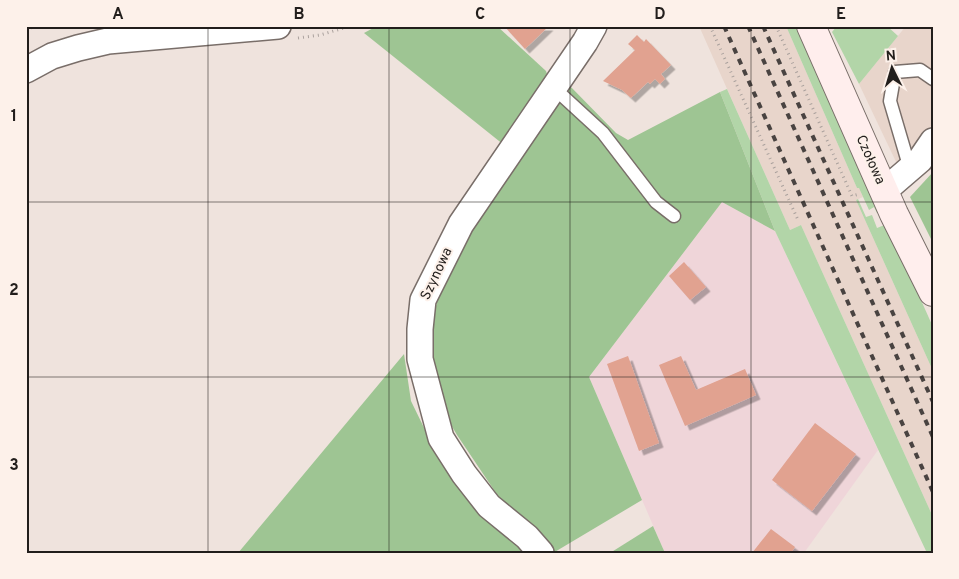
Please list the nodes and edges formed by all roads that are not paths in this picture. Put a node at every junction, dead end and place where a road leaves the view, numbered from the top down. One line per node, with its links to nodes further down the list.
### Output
1 (278, 26): 4 (street)
2 (594, 26): 6 (street, Szynowa)
3 (811, 26): 9 (street, Czołowa)
4 (26, 70)
5 (933, 79): 8 (lane)
6 (554, 88): 10 (lane); 12 (street, Szynowa)
7 (933, 141): 8 (street)
8 (910, 169): 9 (street)
9 (872, 195): 11 (street, Czołowa)
10 (674, 216)
11 (933, 292)
12 (541, 553)

